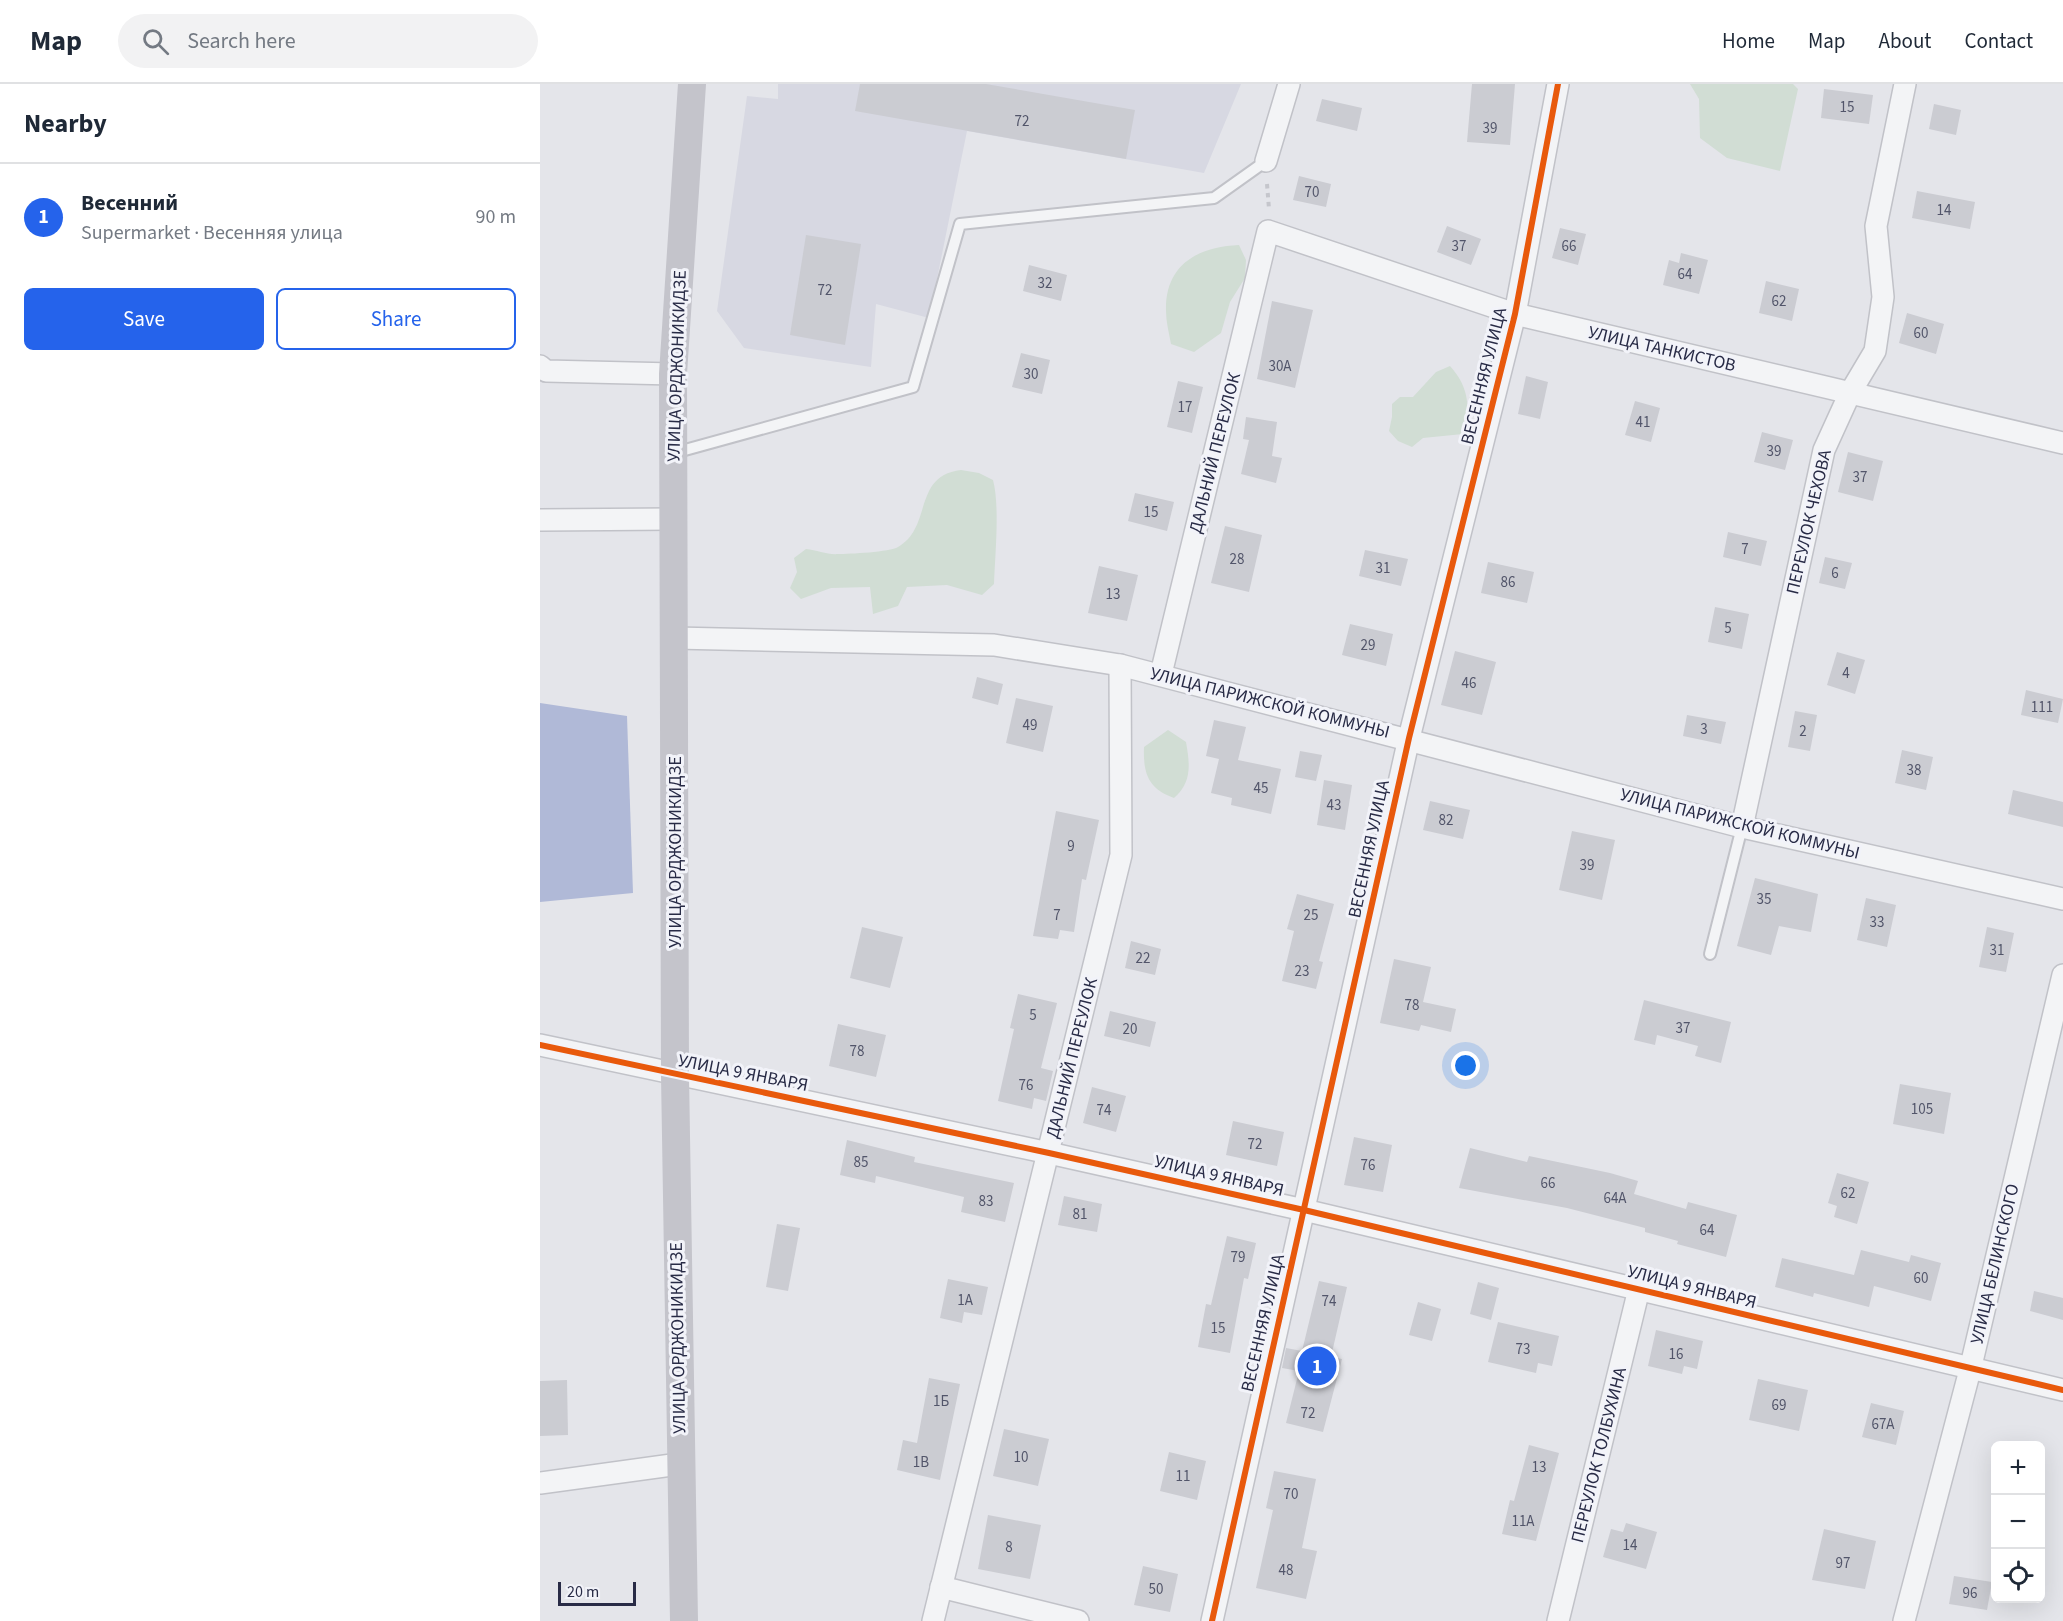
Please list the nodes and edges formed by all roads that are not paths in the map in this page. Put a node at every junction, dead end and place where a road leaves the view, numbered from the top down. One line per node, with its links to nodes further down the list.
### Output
1 (692, 84): 9 (main road, УЛИЦА ОРДЖОНИКИДЗЕ)
2 (1289, 84): 5 (street)
3 (1558, 84): 7 (street, ВЕСЕННЯЯ УЛИЦА)
4 (1905, 84): 10 (street, ПЕРЕУЛОК ЧЕХОВА)
5 (1266, 161): 12 (lane)
6 (1268, 231): 7 (street, УЛИЦА ТАНКИСТОВ); 17 (street, ДАЛЬНИЙ ПЕРЕУЛОК)
7 (1515, 314): 10 (street, УЛИЦА ТАНКИСТОВ); 18 (street, ВЕСЕННЯЯ УЛИЦА)
8 (540, 366): 9 (street)
9 (673, 374): 12 (main road, УЛИЦА ОРДЖОНИКИДЗЕ)
10 (1850, 393): 11 (street, УЛИЦА ТАНКИСТОВ); 19 (street, ПЕРЕУЛОК ЧЕХОВА)
11 (2063, 443)
12 (674, 453): 13 (main road, УЛИЦА ОРДЖОНИКИДЗЕ)
13 (674, 519): 14 (street); 15 (main road, УЛИЦА ОРДЖОНИКИДЗЕ)
14 (540, 520)
15 (675, 639): 16 (street, УЛИЦА ПАРИЖСКОЙ КОММУНЫ); 24 (main road, УЛИЦА ОРДЖОНИКИДЗЕ)
16 (1120, 665): 17 (street, УЛИЦА ПАРИЖСКОЙ КОММУНЫ); 25 (street, ДАЛЬНИЙ ПЕРЕУЛОК)
17 (1161, 674): 18 (street, УЛИЦА ПАРИЖСКОЙ КОММУНЫ)
18 (1409, 738): 19 (street, УЛИЦА ПАРИЖСКОЙ КОММУНЫ); 26 (street, ВЕСЕННЯЯ УЛИЦА)
19 (1742, 827): 20 (street, УЛИЦА ПАРИЖСКОЙ КОММУНЫ); 21 (lane)
20 (2063, 899)
21 (1710, 954)
22 (2063, 975): 28 (street, УЛИЦА БЕЛИНСКОГО)
23 (540, 1045): 24 (street, УЛИЦА 9 ЯНВАРЯ)
24 (675, 1075): 25 (street, УЛИЦА 9 ЯНВАРЯ); 30 (main road, УЛИЦА ОРДЖОНИКИДЗЕ)
25 (1049, 1153): 26 (street, УЛИЦА 9 ЯНВАРЯ); 32 (street, ДАЛЬНИЙ ПЕРЕУЛОК)
26 (1304, 1210): 27 (street, УЛИЦА 9 ЯНВАРЯ); 36 (street, ВЕСЕННЯЯ УЛИЦА)
27 (1639, 1289): 28 (street, УЛИЦА 9 ЯНВАРЯ); 37 (street, ПЕРЕУЛОК ТОЛБУХИНА)
28 (1970, 1370): 29 (street, УЛИЦА 9 ЯНВАРЯ); 38 (street, УЛИЦА БЕЛИНСКОГО)
29 (2063, 1390)
30 (680, 1464): 31 (street); 33 (main road, УЛИЦА ОРДЖОНИКИДЗЕ)
31 (540, 1483)
32 (940, 1587): 34 (street, ДАЛЬНИЙ ПЕРЕУЛОК); 35 (street)
33 (684, 1621)
34 (933, 1621)
35 (1078, 1621)
36 (1212, 1621)
37 (1558, 1621)
38 (1904, 1621)

